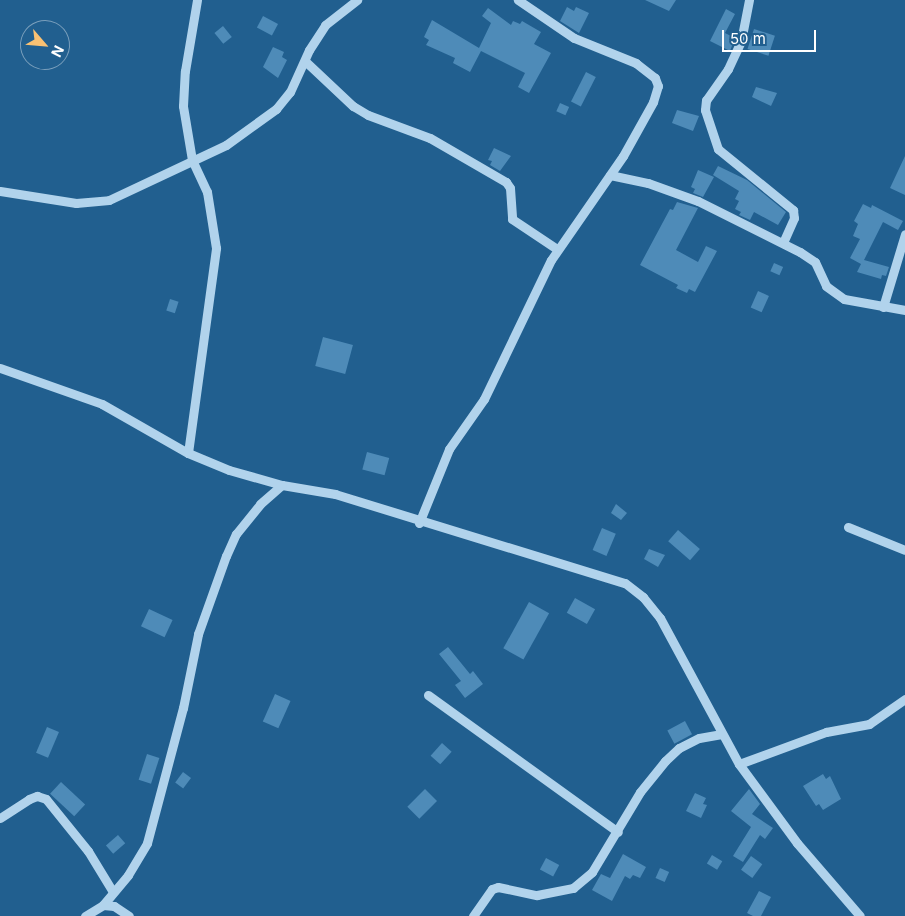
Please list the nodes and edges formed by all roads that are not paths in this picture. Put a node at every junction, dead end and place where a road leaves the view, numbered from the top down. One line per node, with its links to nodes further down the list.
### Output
1 (197, 0): 6 (street)
2 (357, 0): 5 (street)
3 (518, 0): 7 (street)
4 (749, 0): 10 (street)
5 (305, 61): 6 (street); 11 (street)
6 (192, 160): 8 (street); 15 (street)
7 (610, 175): 10 (street); 11 (street)
8 (0, 190)
9 (905, 234): 12 (street)
10 (783, 244): 12 (street)
11 (557, 250): 17 (street)
12 (883, 307): 13 (street)
13 (905, 310)
14 (0, 368): 15 (street)
15 (188, 453): 16 (street)
16 (282, 485): 17 (street); 26 (street)
17 (419, 523): 22 (street)
18 (848, 527): 19 (street)
19 (905, 550)
20 (428, 696): 25 (street)
21 (905, 699): 23 (street)
22 (722, 734): 23 (street); 25 (street)
23 (739, 764): 31 (street)
24 (0, 818): 26 (street)
25 (618, 832): 30 (street)
26 (113, 892): 27 (street)
27 (103, 905): 28 (street); 29 (street)
28 (85, 916)
29 (129, 916)
30 (473, 916)
31 (860, 916)

